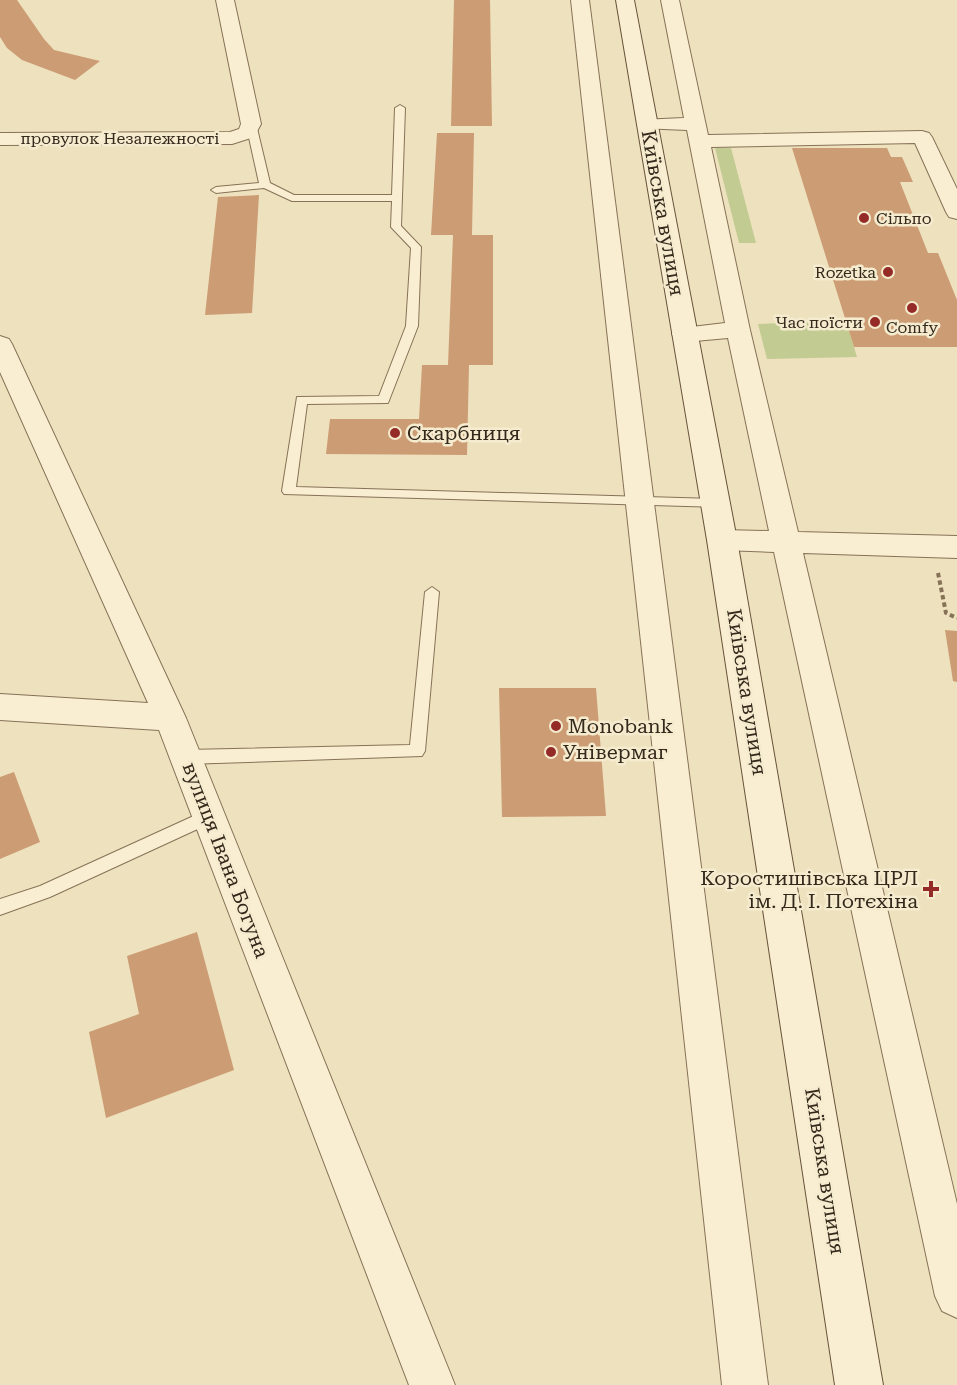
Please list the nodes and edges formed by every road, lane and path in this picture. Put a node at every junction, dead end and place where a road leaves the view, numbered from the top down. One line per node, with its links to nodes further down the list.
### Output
1 (225, 0): 6 (street)
2 (580, 0): 17 (street)
3 (625, 0): 7 (main road, Київська вулиця)
4 (670, 0): 8 (street)
5 (400, 108): 12 (lane)
6 (251, 124): 9 (street, провулок Незалежності); 10 (lane)
7 (647, 124): 8 (street); 15 (main road, Київська вулиця)
8 (699, 133): 13 (street); 14 (street)
9 (0, 139)
10 (265, 185): 11 (lane); 12 (lane)
11 (216, 190)
12 (397, 198): 17 (lane)
13 (957, 212)
14 (738, 330): 15 (street); 20 (street)
15 (684, 334): 18 (main road, Київська вулиця)
16 (0, 344): 25 (street, вулиця Івана Богуна)
17 (640, 502): 18 (lane); 31 (street)
18 (715, 504): 19 (main road, Київська вулиця)
19 (722, 540): 20 (street); 32 (main road, Київська вулиця)
20 (787, 542): 21 (street); 29 (street)
21 (945, 546): 23 (path)
22 (432, 592): 26 (lane)
23 (957, 618)
24 (0, 707): 25 (street)
25 (170, 718): 26 (street, вулиця Івана Богуна)
26 (186, 757): 27 (street, вулиця Івана Богуна)
27 (208, 816): 28 (lane); 30 (street, вулиця Івана Богуна)
28 (0, 907)
29 (957, 1296)
30 (432, 1385)
31 (745, 1385)
32 (860, 1385)

